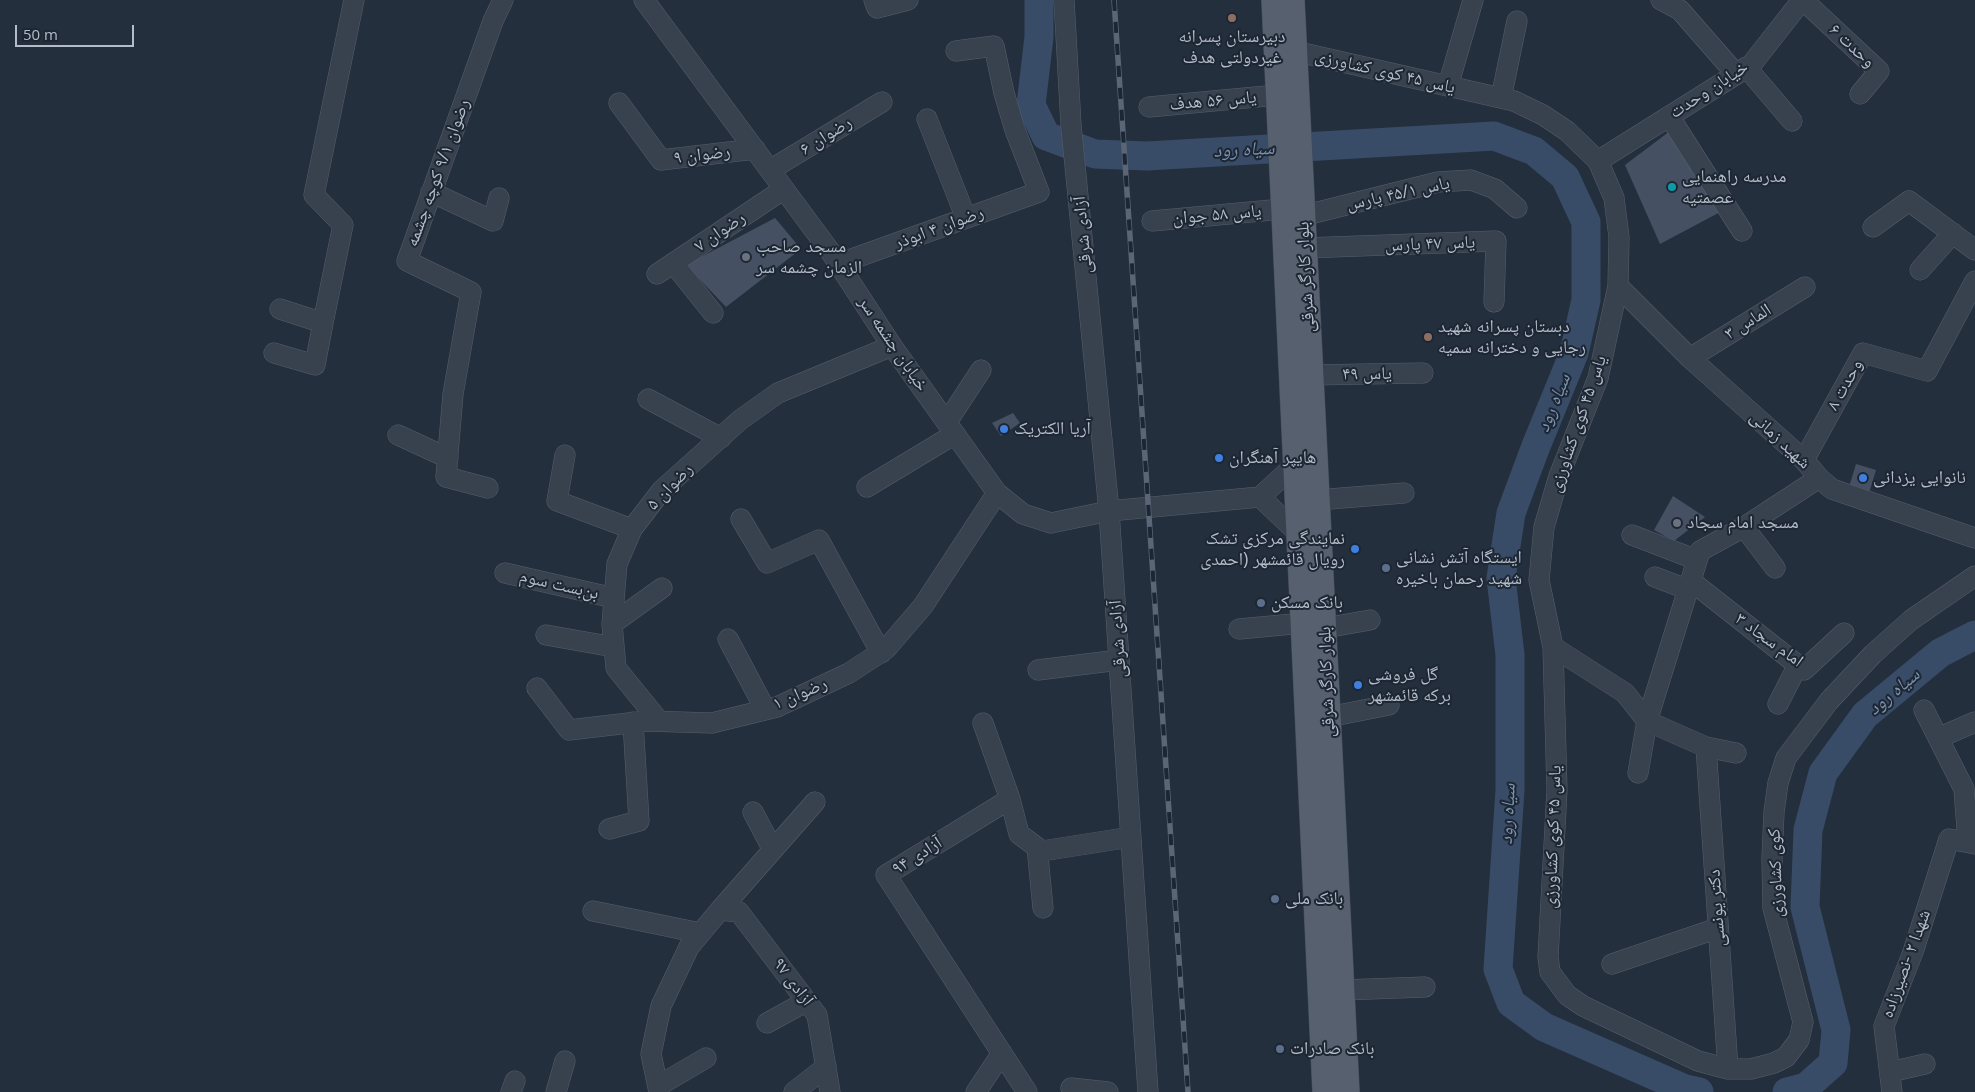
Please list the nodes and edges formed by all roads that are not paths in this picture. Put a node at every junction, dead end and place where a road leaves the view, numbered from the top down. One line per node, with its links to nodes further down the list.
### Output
1 (354, 0): 51 (street)
2 (504, 0): 30 (street, رضوان ۹/۱ کوچه چشمه)
3 (644, 0): 26 (street, خیابان چشمه سر)
4 (874, 0): 5 (street)
5 (908, 0)
6 (1064, 0): 73 (street, آزادی شرقی)
7 (1274, 0): 21 (main road)
8 (1292, 0): 14 (main road)
9 (1473, 0): 16 (street)
10 (1660, 0): 15 (street)
11 (1802, 0): 15 (street, خیابان وحدت); 17 (street, وحدت ۶)
12 (1517, 21): 18 (street)
13 (956, 51): 34 (street, رضوان ۴ ابوذر)
14 (1294, 51): 16 (street, یاس ۴۵ کوی کشاورزی); 21 (main road)
15 (1741, 71): 23 (street, خیابان وحدت); 25 (street)
16 (1448, 86): 18 (street, یاس ۴۵ کوی کشاورزی)
17 (1860, 94)
18 (1500, 98): 27 (street, یاس ۴۵ کوی کشاورزی)
19 (882, 102): 28 (street, رضوان ۶)
20 (619, 103): 26 (street, رضوان ۹)
21 (1284, 103): 22 (street, یاس ۵۶ هدف); 32 (main road)
22 (1149, 107)
23 (1669, 116): 27 (street, خیابان وحدت); 37 (street)
24 (927, 119): 34 (street)
25 (1792, 121)
26 (754, 149): 28 (street, خیابان چشمه سر)
27 (1598, 161): 46 (street, یاس ۴۵ کوی کشاورزی)
28 (770, 170): 29 (street, خیابان چشمه سر)
29 (784, 189): 41 (street, رضوان ۷); 42 (street, خیابان چشمه سر)
30 (431, 192): 31 (street); 63 (street, رضوان ۹/۱ کوچه چشمه)
31 (499, 198)
32 (1292, 198): 33 (street, یاس ۴۵/۱ پارس); 35 (street, یاس ۵۸ جوان); 39 (main road, بلوار کارگر شرقی); 65 (main road, بلوار کارگر شرقی)
33 (1517, 208)
34 (966, 218): 42 (street, رضوان ۴ ابوذر)
35 (1152, 221)
36 (1873, 227): 38 (street)
37 (1742, 231)
38 (1953, 233): 40 (street); 43 (street)
39 (1304, 248): 48 (street, یاس ۴۷ پارس); 57 (main road, بلوار کارگر شرقی)
40 (1975, 250)
41 (673, 263): 44 (street, رضوان ۷); 50 (street)
42 (838, 264): 52 (street, خیابان چشمه سر)
43 (1920, 270)
44 (656, 274)
45 (1975, 281): 64 (street, وحدت ۸)
46 (1618, 286): 54 (street, شهید زمانی); 96 (street, یاس ۴۵ کوی کشاورزی)
47 (1805, 287): 54 (street, الماس ۳)
48 (1494, 302)
49 (280, 309): 51 (street)
50 (713, 313)
51 (323, 323): 53 (street)
52 (892, 346): 59 (street, خیابان چشمه سر); 61 (street, رضوان ۵)
53 (274, 353)
54 (1690, 358): 64 (street, شهید زمانی)
55 (981, 370): 59 (street)
56 (1423, 373): 57 (street, یاس ۴۹)
57 (1311, 375): 72 (main road, بلوار کارگر شرقی)
58 (648, 399): 61 (street)
59 (951, 428): 67 (street); 69 (street, خیابان چشمه سر)
60 (398, 435): 63 (street)
61 (721, 438): 76 (street, رضوان ۵)
62 (565, 456): 76 (street)
63 (448, 458): 68 (street, رضوان ۹/۱ کوچه چشمه)
64 (1804, 460): 66 (street, شهید زمانی)
65 (1295, 465): 71 (street); 77 (main road, بلوار کارگر شرقی)
66 (1819, 478): 75 (street); 79 (street, شهید زمانی)
67 (867, 487)
68 (488, 488)
69 (997, 493): 73 (street, خیابان چشمه سر); 97 (street, رضوان ۱)
70 (1404, 493): 72 (street)
71 (1260, 498): 73 (street, خیابان چشمه سر); 77 (street)
72 (1317, 500): 90 (main road, بلوار کارگر شرقی)
73 (1109, 511): 98 (street, آزادی شرقی)
74 (741, 519): 97 (street)
75 (1744, 527): 80 (street); 81 (street)
76 (632, 529): 87 (street, رضوان ۵)
77 (1298, 533): 90 (main road, بلوار کارگر شرقی)
78 (1632, 535): 80 (street)
79 (1975, 538)
80 (1698, 560): 85 (street)
81 (1775, 568)
82 (505, 573): 87 (street, بن‌بست سوم)
83 (1975, 576): 141 (street, کوی کشاورزی)
84 (1655, 577): 85 (street, امام سجاد ۳)
85 (1690, 585): 99 (street, امام سجاد ۳); 107 (street)
86 (662, 588): 89 (street)
87 (614, 598): 89 (street, رضوان ۵)
88 (1370, 620): 90 (street)
89 (612, 624): 95 (street, رضوان ۵)
90 (1314, 626): 91 (street); 106 (main road, بلوار کارگر شرقی); 119 (main road, بلوار کارگر شرقی)
91 (1239, 629)
92 (1844, 633): 99 (street, امام سجاد ۳)
93 (546, 635): 95 (street)
94 (728, 639): 104 (street)
95 (614, 647): 109 (street, رضوان ۵)
96 (1553, 647): 107 (street); 134 (street, یاس ۴۵ کوی کشاورزی)
97 (881, 653): 104 (street, رضوان ۱)
98 (1119, 660): 100 (street); 121 (street, آزادی شرقی)
99 (1798, 665): 102 (street)
100 (1038, 670)
101 (537, 688): 108 (street, رضوان ۱)
102 (1778, 704)
103 (1389, 705): 106 (street)
104 (765, 710): 109 (street, رضوان ۱)
105 (1924, 710): 112 (street)
106 (1328, 717): 119 (main road, بلوار کارگر شرقی)
107 (1647, 721): 113 (street); 115 (street)
108 (633, 722): 109 (street, رضوان ۱); 120 (street)
109 (659, 722)
110 (1975, 722): 112 (street)
111 (983, 723): 116 (street)
112 (1938, 738): 122 (street)
113 (1706, 747): 114 (street); 128 (street, دکتر یونسی)
114 (1736, 753)
115 (1638, 773)
116 (1010, 799): 123 (street); 136 (street, آزادی ۹۴)
117 (815, 802): 124 (street)
118 (753, 812): 124 (street)
119 (1323, 818): 132 (main road, بلوار کارگر شرقی); 152 (main road, بلوار کارگر شرقی)
120 (609, 829)
121 (1131, 837): 123 (street); 151 (street, آزادی شرقی)
122 (1964, 842): 142 (street, شهدا ۲ -نصیرزاده)
123 (1037, 847): 125 (street)
124 (773, 850): 127 (street)
125 (1043, 908)
126 (593, 911): 129 (street)
127 (729, 911): 129 (street); 133 (street, آزادی ۹۷)
128 (1718, 928): 130 (street); 141 (street, دکتر یونسی)
129 (700, 934): 144 (street)
130 (1612, 964)
131 (1425, 987): 132 (street)
132 (1342, 990): 153 (main road, بلوار کارگر شرقی)
133 (807, 1001): 135 (street); 140 (street, آزادی ۹۷)
134 (1583, 1006): 141 (street, کوی کشاورزی)
135 (767, 1023)
136 (1002, 1053): 148 (street); 149 (street, آزادی ۹۴)
137 (706, 1058): 144 (street)
138 (565, 1061): 145 (street)
139 (1925, 1064): 142 (street)
140 (826, 1067): 146 (street); 147 (street, آزادی ۹۷)
141 (1728, 1069)
142 (1891, 1082)
143 (1071, 1088): 150 (street)
144 (659, 1089)
145 (556, 1092)
146 (794, 1092)
147 (830, 1092)
148 (976, 1092)
149 (1027, 1092)
150 (1108, 1092)
151 (1148, 1092)
152 (1325, 1092)
153 (1347, 1092)

